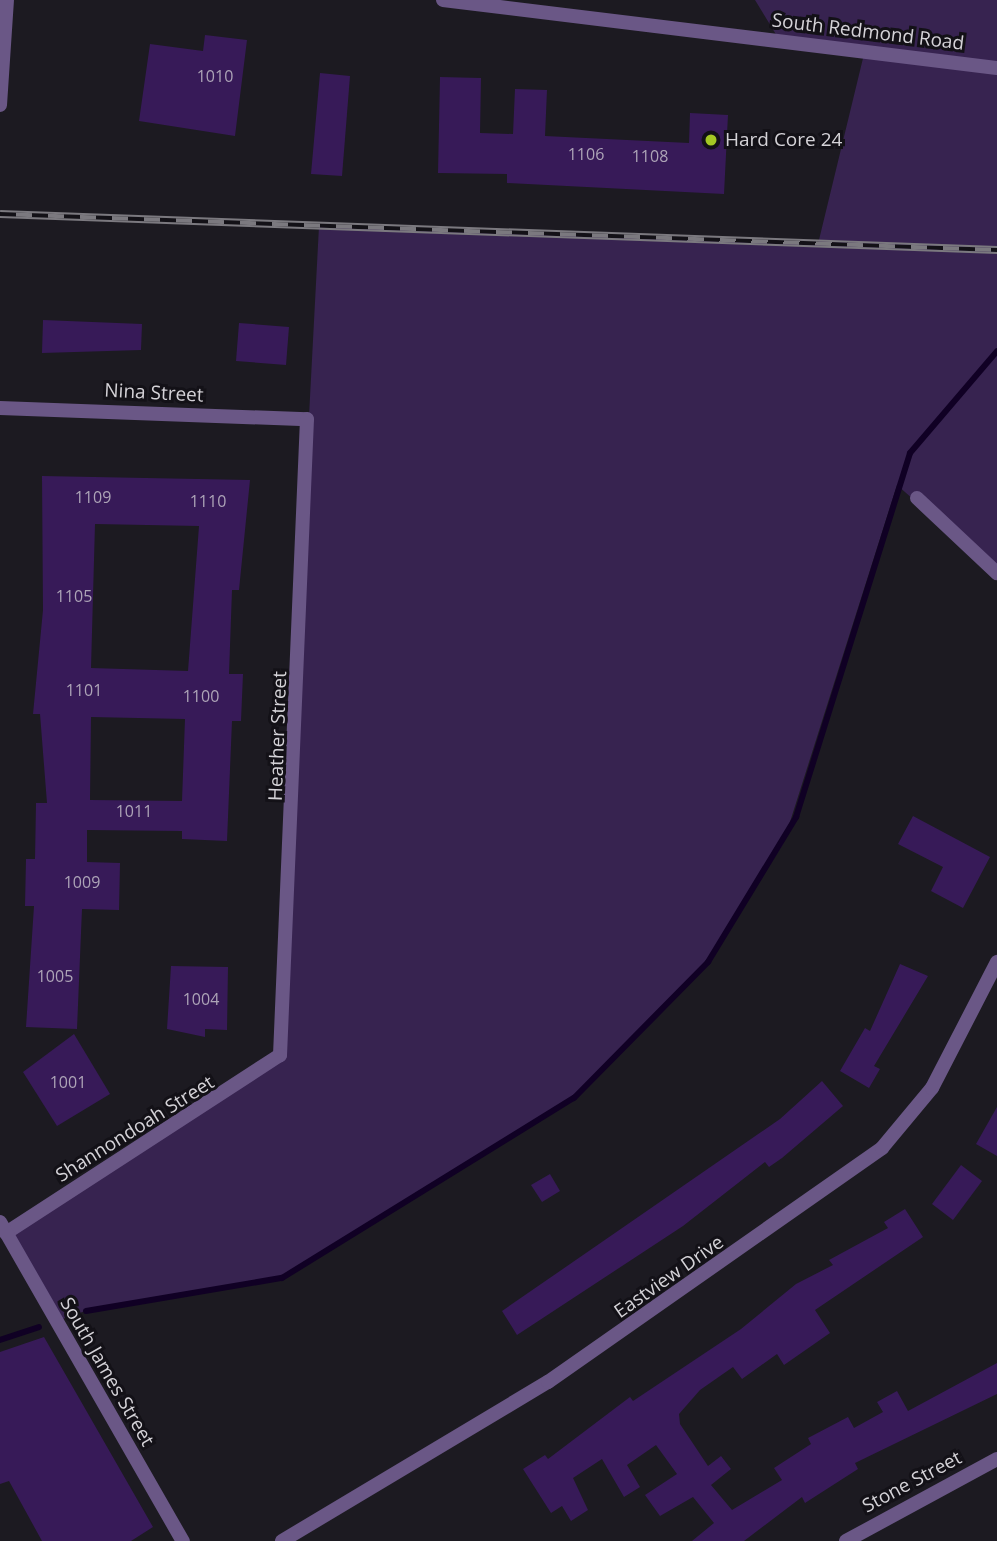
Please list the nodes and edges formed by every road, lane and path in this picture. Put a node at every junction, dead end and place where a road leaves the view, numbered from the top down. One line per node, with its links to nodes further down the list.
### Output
1 (7, 0): 5 (street)
2 (443, 0): 3 (street, South Redmond Road)
3 (520, 4): 4 (street, South Redmond Road)
4 (997, 68)
5 (0, 105)
6 (0, 408): 7 (street, Nina Street)
7 (307, 419): 11 (street, Heather Street)
8 (918, 498): 9 (street)
9 (997, 573)
10 (997, 962): 15 (street, Eastview Drive)
11 (280, 1055): 12 (street, Shannondoah Street)
12 (3, 1227): 14 (street, South James Street)
13 (997, 1459): 16 (street, Stone Street)
14 (183, 1541)
15 (282, 1541)
16 (846, 1541)

